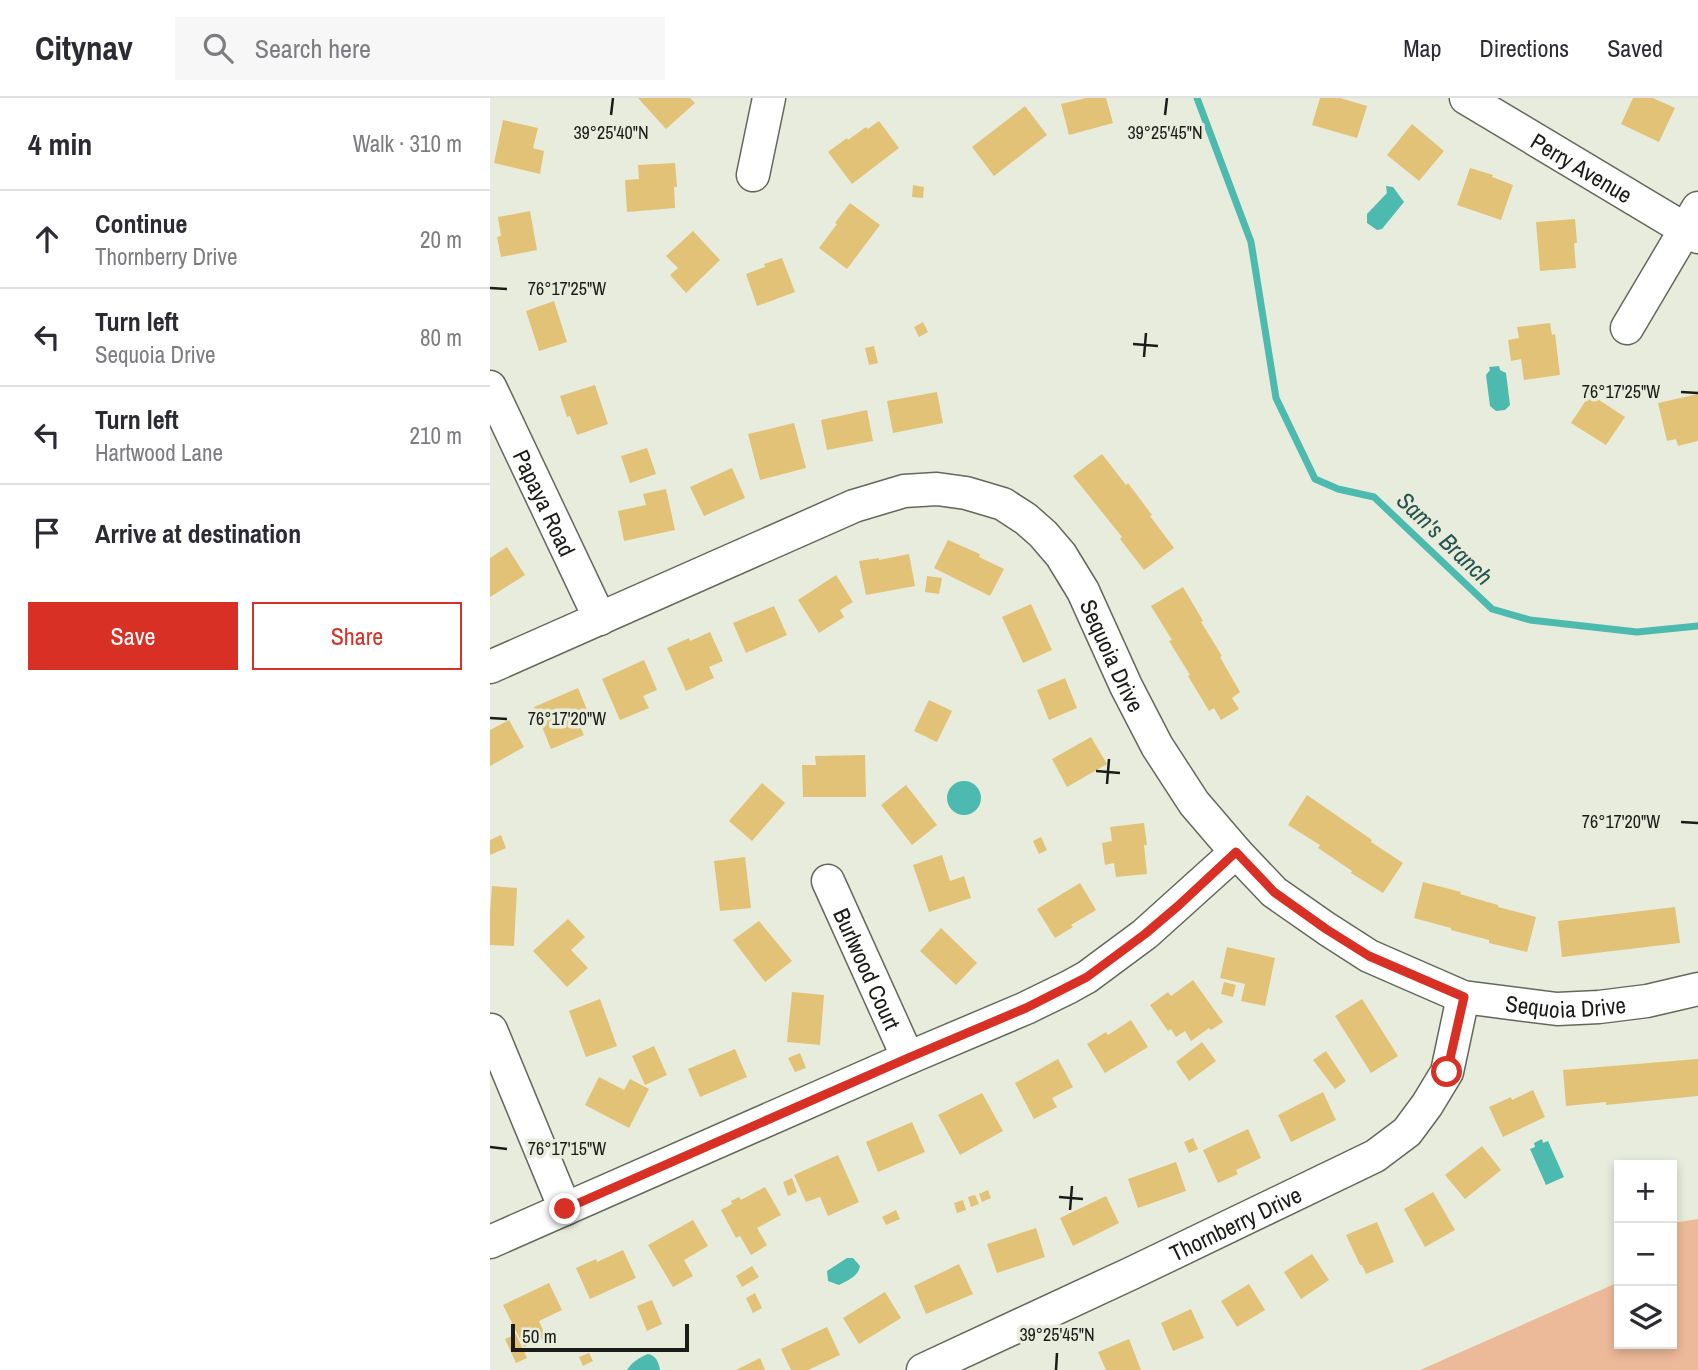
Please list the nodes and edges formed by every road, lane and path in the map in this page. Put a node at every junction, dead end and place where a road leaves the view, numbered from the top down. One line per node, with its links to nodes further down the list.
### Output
1 (769, 98): 3 (street)
2 (1466, 98): 4 (street, Perry Avenue)
3 (752, 176)
4 (1694, 225): 5 (street)
5 (1626, 328)
6 (490, 387): 7 (street, Papaya Road)
7 (600, 619): 8 (street, Sequoia Drive); 9 (street, Sequoia Drive)
8 (490, 667)
9 (1236, 852): 12 (street, Sequoia Drive); 14 (street)
10 (828, 881): 14 (street, Burlwood Court)
11 (1698, 989): 12 (street, Sequoia Drive)
12 (1464, 997): 17 (street, Thornberry Drive)
13 (491, 1030): 15 (street)
14 (908, 1058): 15 (street)
15 (565, 1209): 16 (street)
16 (490, 1242)
17 (923, 1370)

